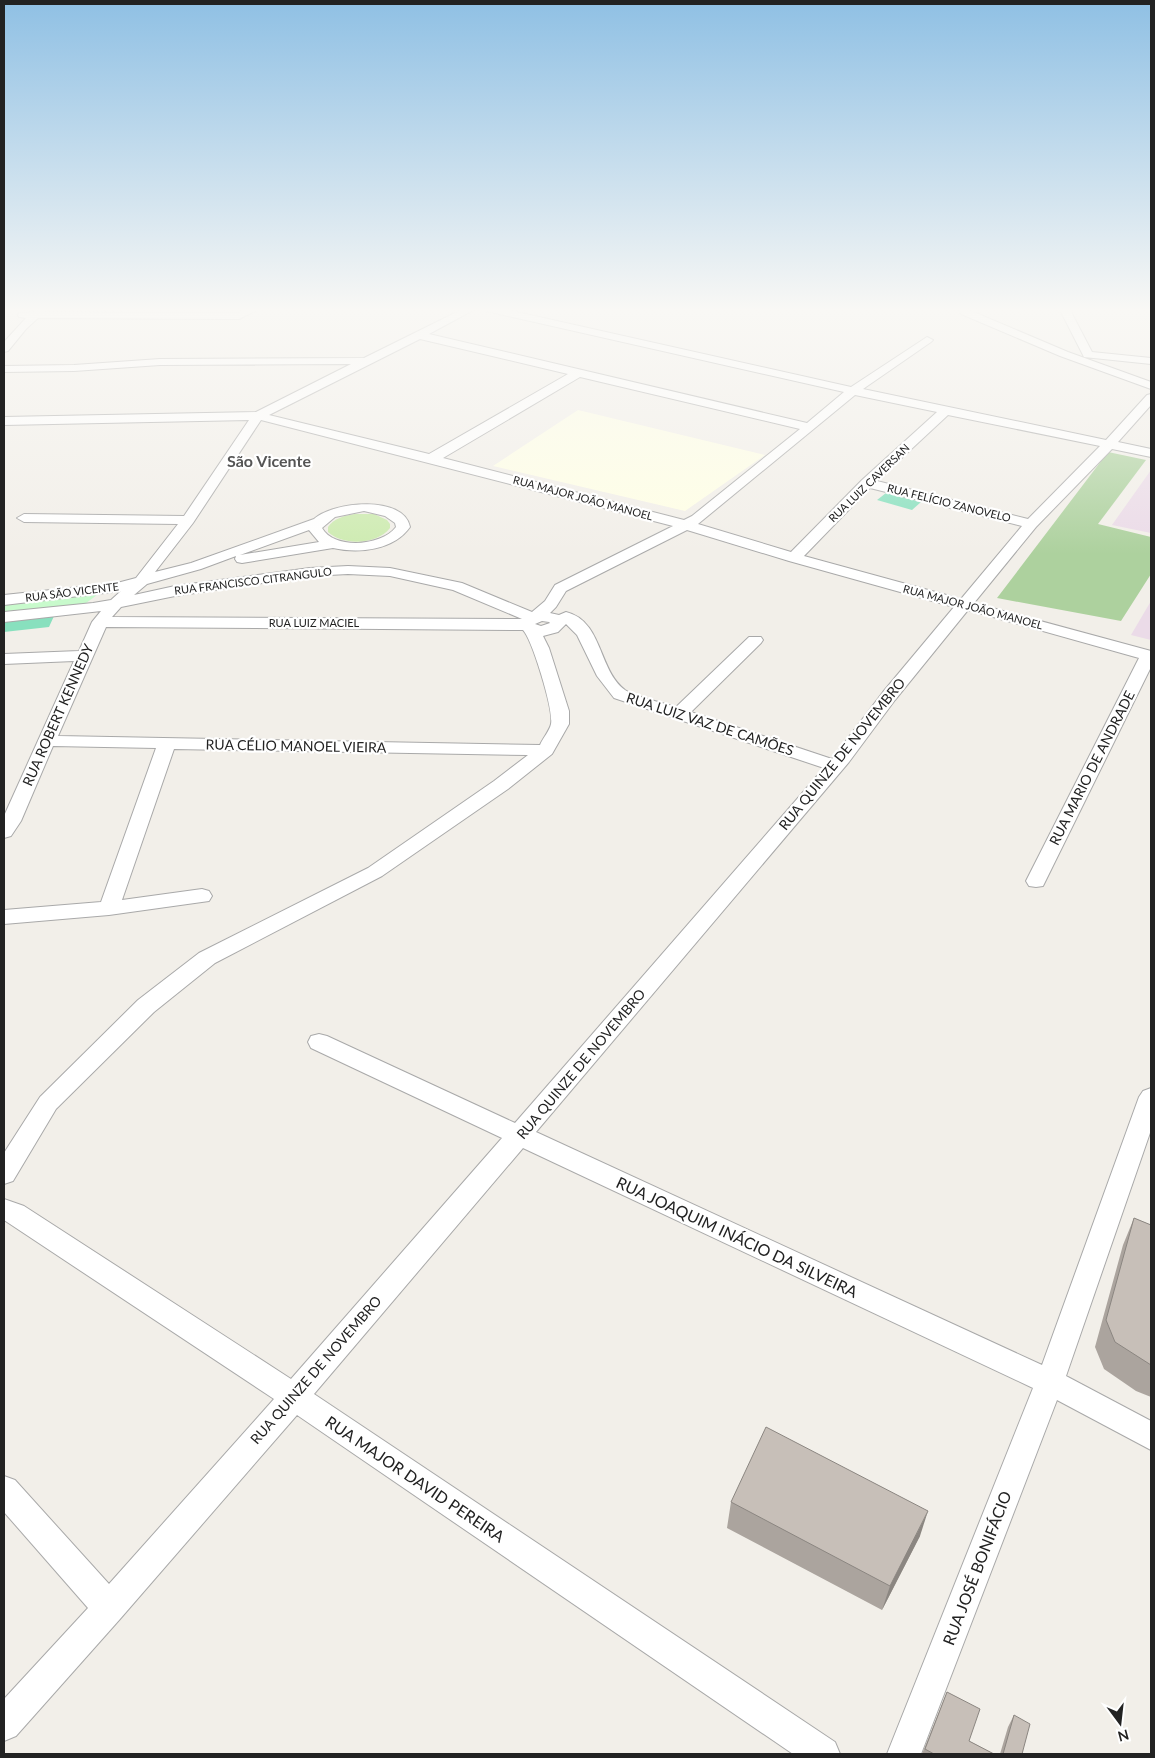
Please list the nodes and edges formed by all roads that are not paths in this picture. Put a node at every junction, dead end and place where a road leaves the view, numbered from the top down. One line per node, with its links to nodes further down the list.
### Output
1 (308, 390): 8 (street)
2 (549, 390): 13 (street)
3 (655, 390): 10 (street)
4 (848, 390): 5 (street)
5 (852, 391): 7 (street); 10 (street)
6 (1151, 398): 11 (street, RUA QUINZE DE NOVEMBRO)
7 (945, 410): 11 (street); 14 (street, RUA LUIZ CAVERSAN)
8 (258, 416): 9 (street, RUA MAJOR JOÃO MANOEL); 13 (street, RUA MAJOR JOÃO MANOEL); 16 (street)
9 (4, 422)
10 (809, 427): 19 (street)
11 (1109, 444): 12 (street); 18 (street, RUA QUINZE DE NOVEMBRO)
12 (1151, 453)
13 (431, 459): 19 (street, RUA MAJOR JOÃO MANOEL)
14 (867, 483): 18 (street, RUA FELÍCIO ZANOVELO); 21 (street, RUA LUIZ CAVERSAN)
15 (24, 518): 16 (street)
16 (188, 520): 23 (street)
17 (318, 522): 20 (street); 20 (street); 22 (street)
18 (1031, 524): 27 (street, RUA QUINZE DE NOVEMBRO)
19 (686, 525): 21 (street, RUA MAJOR JOÃO MANOEL); 26 (street)
20 (334, 544): 22 (street)
21 (794, 558): 27 (street, RUA MAJOR JOÃO MANOEL)
22 (196, 566): 23 (street, RUA SÃO VICENTE)
23 (141, 581): 24 (street, RUA SÃO VICENTE); 25 (street, RUA ROBERT KENNEDY)
24 (4, 600)
25 (117, 602): 28 (street, RUA SÃO VICENTE); 29 (street, RUA ROBERT KENNEDY); 30 (street, RUA FRANCISCO CITRANGULO)
26 (551, 604): 30 (street); 31 (street)
27 (965, 605): 35 (street, RUA MAJOR JOÃO MANOEL); 42 (street, RUA QUINZE DE NOVEMBRO)
28 (4, 617)
29 (100, 622): 30 (street, RUA LUIZ MACIEL); 36 (street, RUA ROBERT KENNEDY)
30 (532, 622): 31 (street, RUA LUIZ MACIEL); 34 (street)
31 (558, 624): 32 (street, RUA LUIZ MACIEL); 34 (street)
32 (585, 633): 38 (street, RUA LUIZ VAZ DE CAMÕES)
33 (755, 640): 38 (street)
34 (541, 648): 41 (street)
35 (1150, 655): 44 (street, RUA MARIO DE ANDRADE)
36 (84, 656): 37 (street); 39 (street, RUA ROBERT KENNEDY)
37 (4, 659)
38 (680, 713): 42 (street, RUA LUIZ VAZ DE CAMÕES)
39 (46, 741): 40 (street, RUA CÉLIO MANOEL VIEIRA); 43 (street, RUA ROBERT KENNEDY)
40 (167, 743): 41 (street, RUA CÉLIO MANOEL VIEIRA); 46 (street)
41 (546, 750): 51 (street)
42 (835, 766): 50 (street, RUA QUINZE DE NOVEMBRO)
43 (8, 819)
44 (1036, 881)
45 (202, 896): 46 (street)
46 (109, 908): 47 (street)
47 (4, 917)
48 (319, 1042): 50 (street, RUA JOAQUIM INÁCIO DA SILVEIRA)
49 (1151, 1097): 53 (street, RUA JOSÉ BONIFÁCIO)
50 (519, 1136): 53 (street, RUA JOAQUIM INÁCIO DA SILVEIRA); 54 (street, RUA QUINZE DE NOVEMBRO)
51 (4, 1174)
52 (4, 1209): 54 (street, RUA MAJOR DAVID PEREIRA)
53 (1050, 1382): 55 (street, RUA JOAQUIM INÁCIO DA SILVEIRA); 60 (street, RUA JOSÉ BONIFÁCIO)
54 (294, 1397): 57 (street, RUA QUINZE DE NOVEMBRO); 59 (street, RUA MAJOR DAVID PEREIRA)
55 (1151, 1436)
56 (4, 1490): 57 (street)
57 (109, 1608): 58 (street, RUA QUINZE DE NOVEMBRO)
58 (4, 1724)
59 (823, 1754)
60 (904, 1754)

